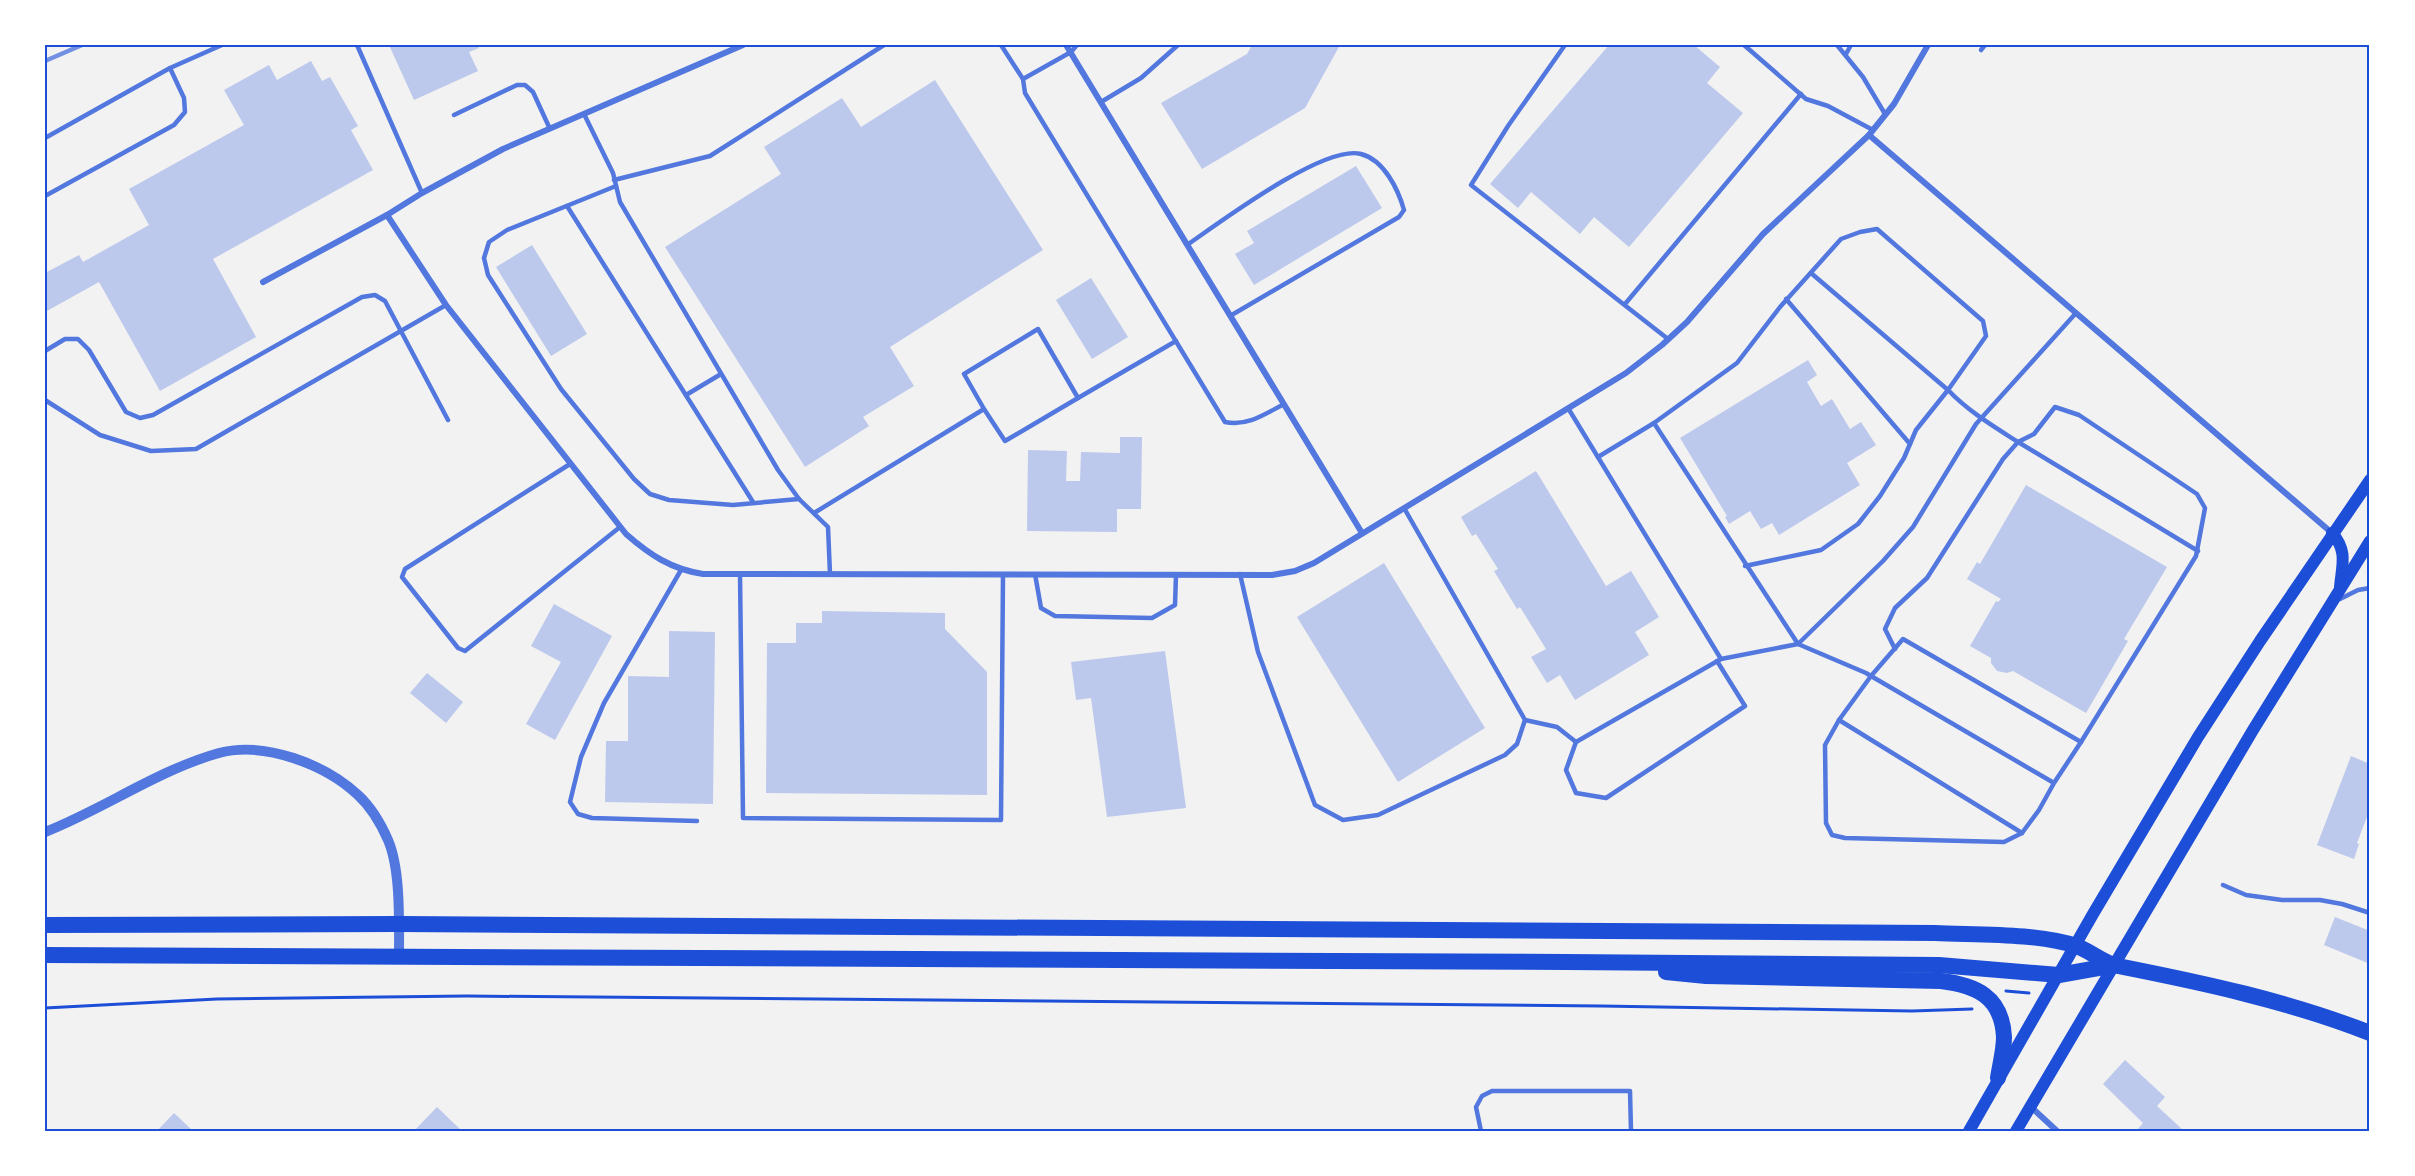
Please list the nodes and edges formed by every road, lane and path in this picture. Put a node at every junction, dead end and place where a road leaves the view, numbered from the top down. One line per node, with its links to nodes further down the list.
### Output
1 (222, 45): 18 (lane)
2 (357, 45): 30 (lane)
3 (742, 45): 22 (street)
4 (884, 45): 28 (lane)
5 (1001, 45): 19 (lane)
6 (1066, 45): 16 (street)
7 (1077, 45): 16 (lane)
8 (1178, 45): 21 (lane)
9 (1565, 45): 38 (lane)
10 (1744, 45): 20 (lane)
11 (1837, 45): 17 (lane)
12 (1851, 45): 17 (lane)
13 (1928, 45): 23 (street)
14 (1985, 45): 15 (lane)
15 (1981, 50)
16 (1071, 52): 19 (lane); 21 (street)
17 (1846, 54): 23 (lane)
18 (170, 68): 27 (lane); 31 (lane)
19 (1023, 79): 44 (lane)
20 (1801, 94): 26 (lane); 38 (lane)
21 (1101, 102): 34 (street)
22 (584, 114): 25 (street); 28 (lane)
23 (1885, 114): 26 (street)
24 (454, 115): 25 (lane)
25 (550, 129): 30 (street)
26 (1871, 132): 40 (street); 43 (street)
27 (45, 138)
28 (614, 180): 29 (lane)
29 (616, 186): 32 (lane); 46 (lane)
30 (422, 193): 33 (street)
31 (45, 196)
32 (567, 206): 48 (lane); 63 (lane)
33 (387, 215): 36 (street); 39 (street)
34 (1187, 245): 41 (street); 41 (lane)
35 (1811, 273): 37 (lane); 47 (lane); 47 (lane)
36 (263, 282)
37 (1786, 299): 56 (lane); 58 (lane)
38 (1625, 304): 43 (lane)
39 (446, 305): 42 (lane); 60 (street)
40 (2076, 313): 54 (lane); 68 (street)
41 (1230, 316): 51 (street)
42 (400, 332): 45 (lane); 50 (lane); 55 (lane)
43 (1668, 339): 53 (street)
44 (1176, 341): 49 (lane); 51 (lane)
45 (45, 351)
46 (721, 374): 48 (lane); 62 (lane)
47 (1948, 390): 54 (lane); 58 (lane)
48 (686, 395): 63 (lane)
49 (1078, 398): 52 (lane); 52 (lane)
50 (45, 400)
51 (1284, 404): 67 (street)
52 (984, 408): 65 (lane)
53 (1568, 408): 59 (lane); 64 (street)
54 (1981, 418): 57 (lane); 82 (lane)
55 (448, 420)
56 (1654, 423): 59 (lane); 71 (lane)
57 (2018, 442): 70 (lane); 70 (lane); 83 (lane)
58 (1910, 444): 71 (lane)
59 (1598, 457): 84 (lane)
60 (570, 464): 66 (street); 66 (lane)
61 (2370, 480): 68 (main road)
62 (799, 499): 63 (lane); 65 (lane)
63 (753, 502)
64 (1404, 508): 67 (street); 86 (lane)
65 (814, 513): 74 (lane)
66 (620, 527): 72 (street)
67 (1362, 533): 78 (street)
68 (2332, 533): 80 (main road); 98 (main road)
69 (2370, 541): 80 (main road)
70 (2198, 551): 89 (lane)
71 (1745, 566): 82 (lane)
72 (681, 570): 73 (street); 91 (lane)
73 (740, 574): 74 (street); 75 (lane)
74 (830, 574): 75 (street)
75 (1003, 574): 76 (street)
76 (1035, 574): 77 (street); 77 (lane)
77 (1176, 574): 78 (street)
78 (1240, 574): 86 (lane)
79 (2370, 588): 81 (lane)
80 (2340, 591): 81 (main road)
81 (2327, 612): 102 (main road)
82 (1798, 644): 84 (lane); 85 (lane)
83 (1895, 649): 85 (lane); 89 (lane)
84 (1719, 660): 88 (lane); 88 (lane)
85 (1871, 676): 87 (lane); 90 (lane)
86 (1525, 720): 88 (lane)
87 (1839, 720): 93 (lane); 93 (lane)
88 (1576, 742)
89 (2081, 742): 90 (lane)
90 (2054, 783): 93 (lane)
91 (697, 821)
92 (45, 832): 96 (street)
93 (2022, 833)
94 (2223, 885): 95 (lane)
95 (2370, 913)
96 (399, 924): 97 (highway); 98 (highway); 100 (street)
97 (45, 925)
98 (2076, 946): 102 (highway); 103 (main road)
99 (45, 955): 100 (highway)
100 (399, 957): 101 (highway)
101 (1566, 962): 103 (highway); 109 (highway)
102 (2115, 965): 103 (highway); 108 (highway); 110 (main road)
103 (2059, 975): 105 (main road)
104 (2002, 991): 105 (path)
105 (2046, 997): 109 (main road)
106 (45, 1008): 107 (path)
107 (1974, 1008)
108 (2370, 1033)
109 (1998, 1078): 113 (main road)
110 (2030, 1107): 114 (main road); 115 (street)
111 (1481, 1131): 112 (lane)
112 (1631, 1131)
113 (1969, 1131)
114 (2016, 1131)
115 (2056, 1131)

